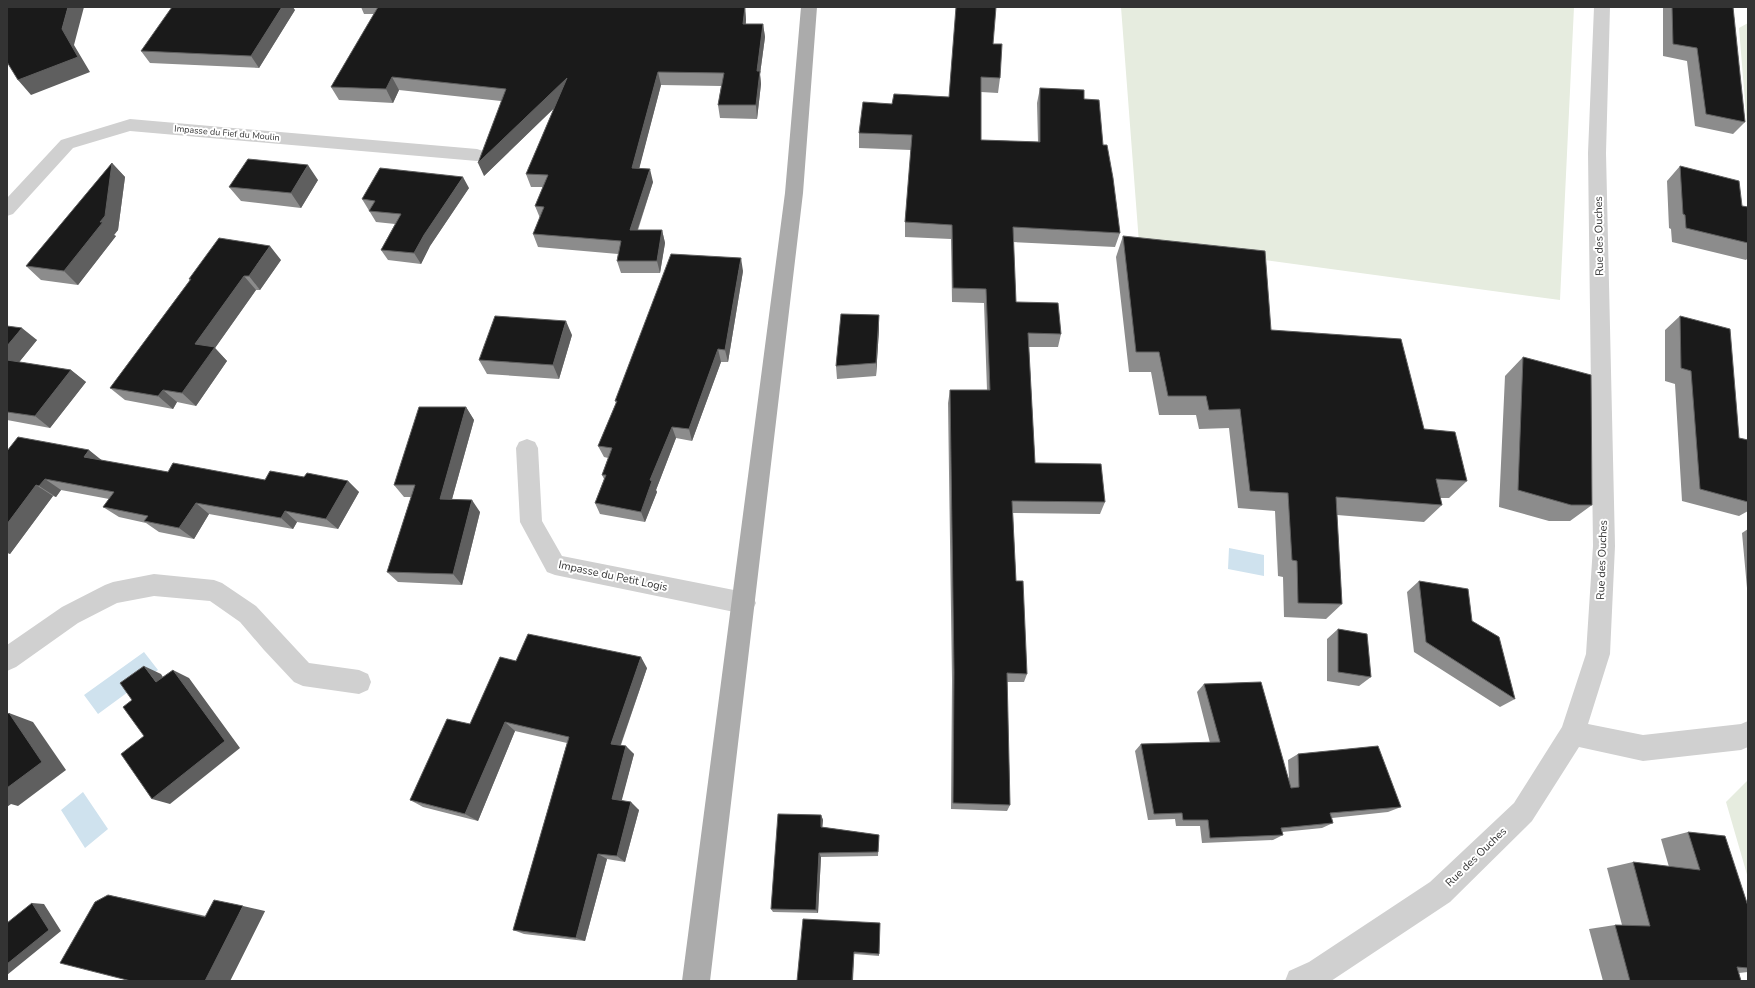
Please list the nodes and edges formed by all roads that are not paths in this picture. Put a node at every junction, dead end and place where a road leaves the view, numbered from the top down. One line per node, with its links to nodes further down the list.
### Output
1 (809, 7): 6 (main road)
2 (1602, 7): 9 (street, Rue des Ouches)
3 (477, 155): 4 (street, Impasse du Fief du Moulin)
4 (7, 208)
5 (527, 448): 6 (street, Impasse du Petit Logis)
6 (744, 603): 11 (main road)
7 (7, 659): 8 (street)
8 (359, 682)
9 (1573, 732): 10 (street); 12 (street, Rue des Ouches)
10 (1748, 734)
11 (696, 981)
12 (1299, 981)

